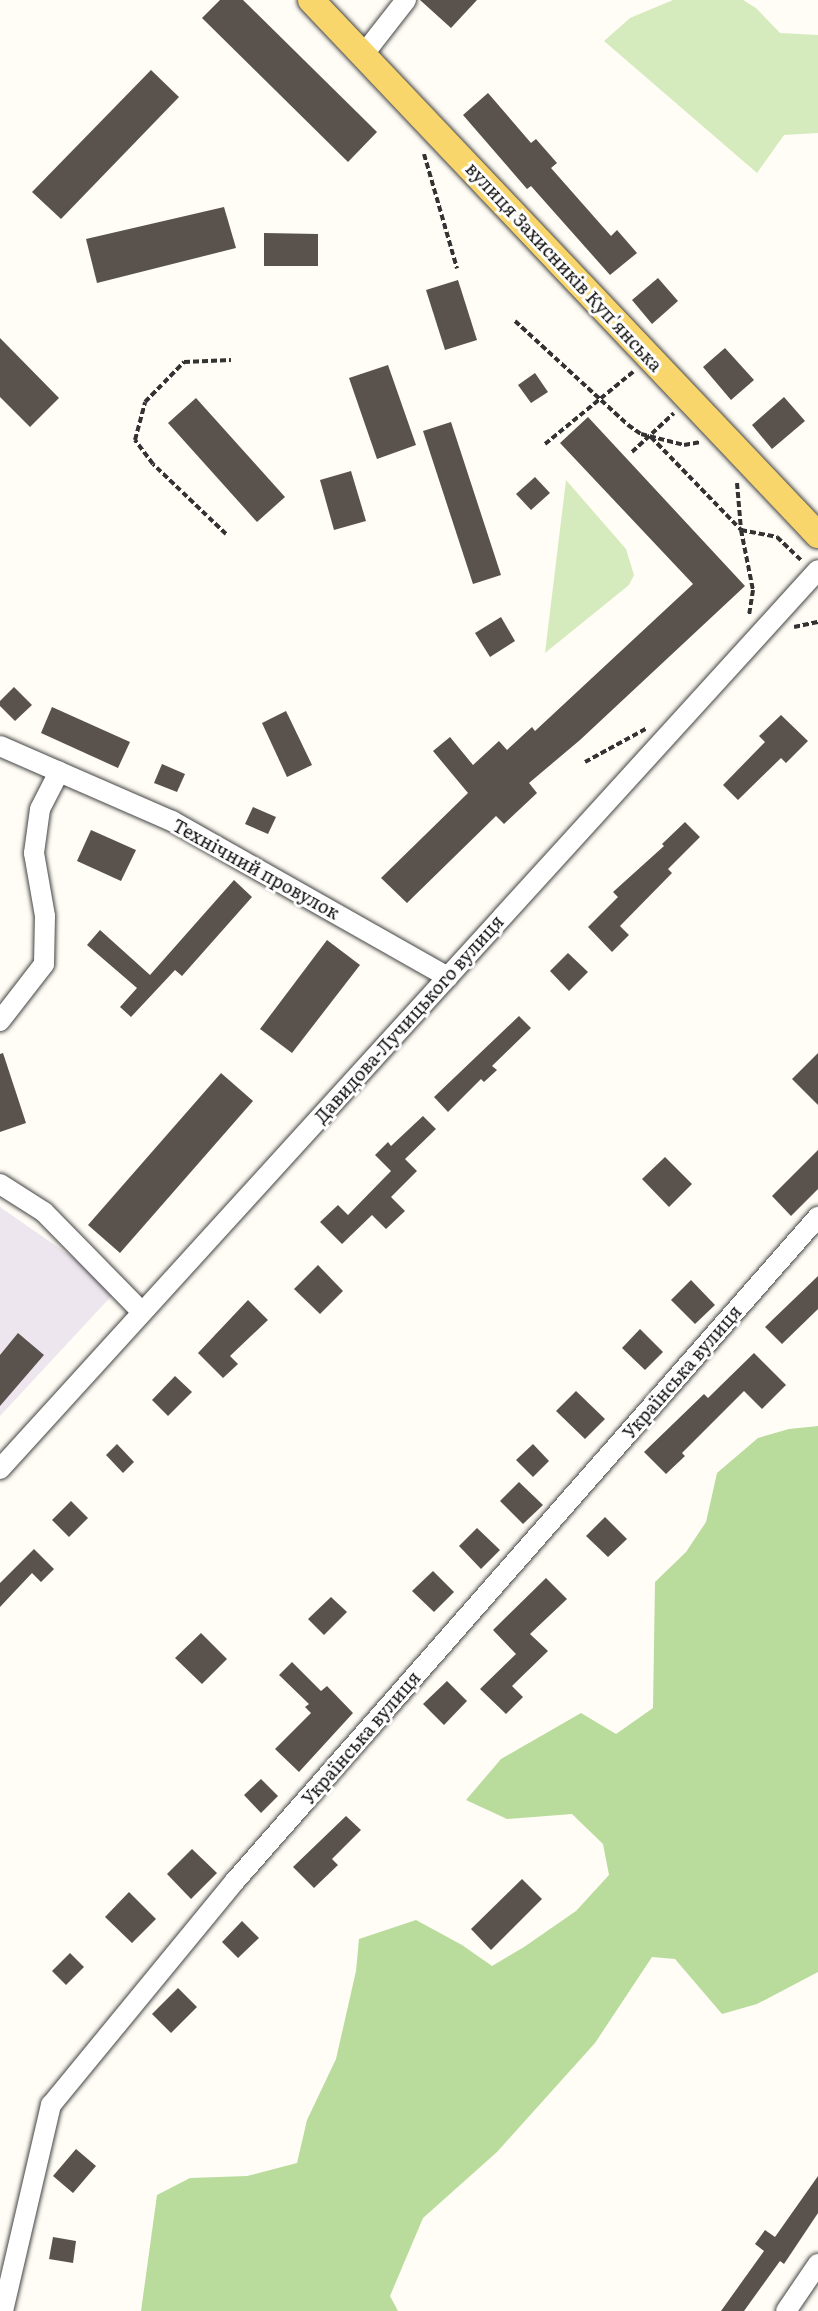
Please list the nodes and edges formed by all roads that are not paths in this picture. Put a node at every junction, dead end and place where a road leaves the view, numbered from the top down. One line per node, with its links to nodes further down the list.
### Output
1 (311, 0): 3 (main road, вулиця Захисників Куп'янська)
2 (406, 0): 3 (street)
3 (363, 55): 4 (main road, вулиця Захисників Куп'янська)
4 (818, 535)
5 (817, 571): 8 (street, Давидова-Лучицького вулиця)
6 (0, 746): 7 (street, Технічний провулок)
7 (59, 772): 8 (street, Технічний провулок); 9 (street)
8 (448, 977): 12 (street, Давидова-Лучицького вулиця)
9 (0, 1021)
10 (0, 1184): 12 (street)
11 (818, 1217): 15 (street, Українська вулиця)
12 (142, 1312): 13 (street, Давидова-Лучицького вулиця)
13 (0, 1469)
14 (818, 2264): 16 (street)
15 (3, 2311)
16 (786, 2311)

